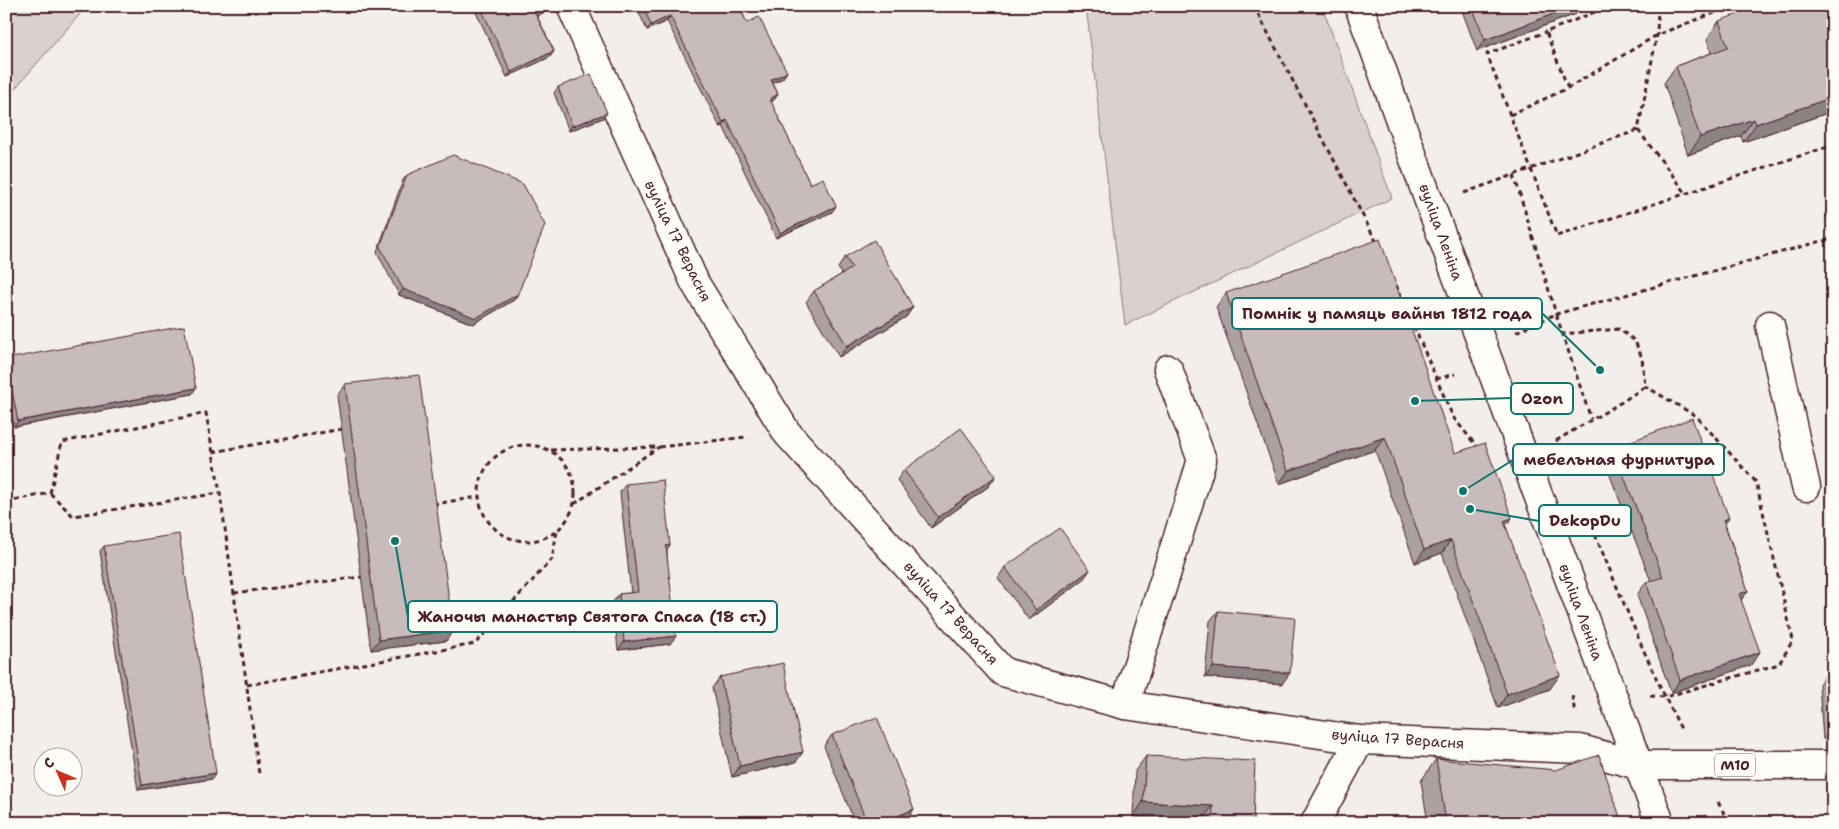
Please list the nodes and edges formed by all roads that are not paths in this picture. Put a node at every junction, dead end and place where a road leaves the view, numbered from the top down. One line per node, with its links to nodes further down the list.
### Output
1 (571, 6): 6 (street, вуліца 17 Верасня)
2 (1359, 6): 8 (street, вуліца Леніна)
3 (1770, 325): 5 (street)
4 (1168, 369): 6 (street)
5 (1806, 487)
6 (1125, 705): 7 (street, вуліца 17 Верасня)
7 (1360, 740): 8 (street, вуліца 17 Верасня); 10 (street)
8 (1638, 765): 9 (street, М10); 11 (street, вуліца Леніна)
9 (1833, 765)
10 (1315, 823)
11 (1660, 823)

